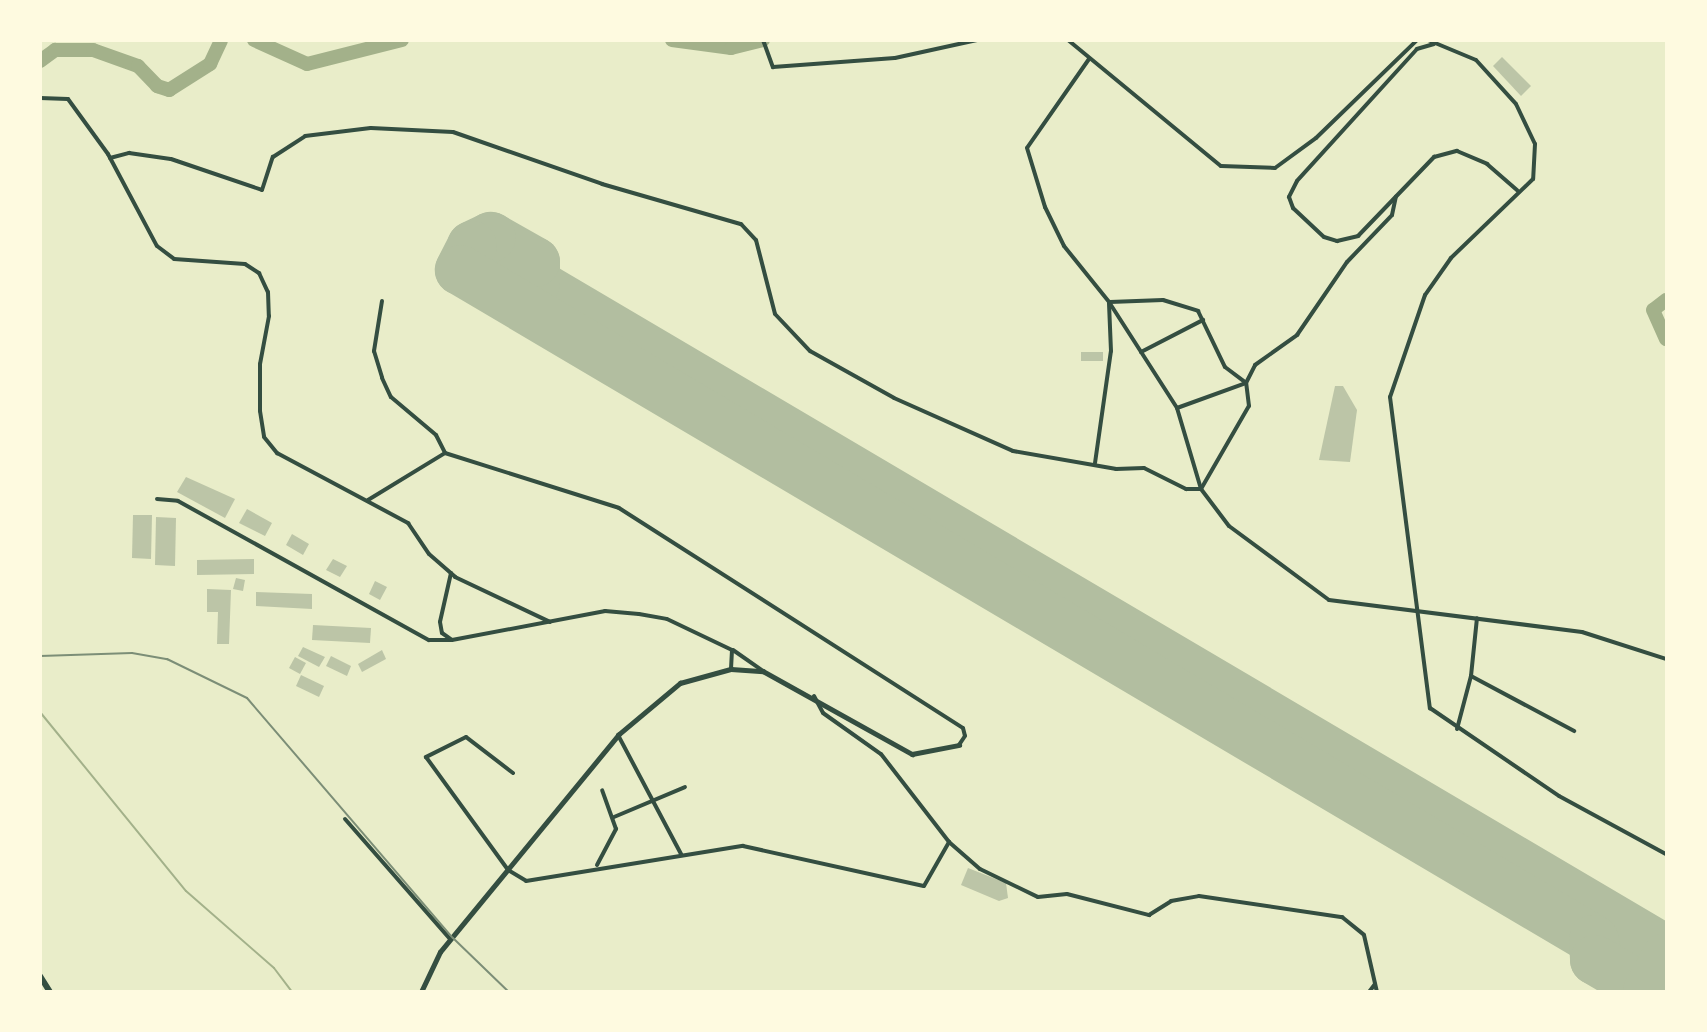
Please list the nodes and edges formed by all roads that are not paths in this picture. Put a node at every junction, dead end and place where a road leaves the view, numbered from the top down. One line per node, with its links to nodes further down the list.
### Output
1 (763, 40): 2 (street)
2 (977, 40)
3 (1068, 40): 7 (street)
4 (1417, 40): 7 (street)
5 (1428, 40): 6 (street)
6 (1435, 44): 10 (street); 11 (street)
7 (1089, 59): 13 (street)
8 (40, 98): 9 (street)
9 (110, 158): 19 (street); 22 (street)
10 (1517, 190): 11 (street); 24 (street)
11 (1396, 195): 16 (street)
12 (382, 301): 18 (street)
13 (1109, 302): 14 (street); 15 (street); 19 (street)
14 (1203, 320): 15 (street); 16 (street)
15 (1141, 352): 17 (street)
16 (1246, 383): 17 (street); 20 (street)
17 (1177, 408): 20 (street)
18 (445, 453): 22 (street); 37 (street)
19 (1095, 463): 20 (street)
20 (1201, 489): 24 (street)
21 (157, 499): 27 (street)
22 (368, 500): 23 (street)
23 (451, 572): 26 (street); 27 (street)
24 (1418, 613): 25 (street); 34 (street)
25 (1478, 618): 29 (street); 32 (street)
26 (550, 622): 27 (street); 28 (street)
27 (452, 640)
28 (732, 650): 30 (street); 31 (street)
29 (1666, 660)
30 (731, 669): 31 (street); 36 (street)
31 (763, 671): 33 (street)
32 (1471, 676): 34 (street); 35 (street)
33 (814, 696): 37 (street); 44 (street)
34 (1457, 729): 46 (street)
35 (1574, 731)
36 (618, 735): 41 (street); 48 (street)
37 (959, 745)
38 (513, 773): 48 (street)
39 (685, 787): 41 (street)
40 (602, 790): 42 (street)
41 (657, 802): 42 (street); 45 (street)
42 (614, 817): 47 (street)
43 (345, 819): 49 (street)
44 (949, 842): 45 (street); 51 (street)
45 (681, 854): 47 (street)
46 (1666, 854)
47 (597, 866): 48 (street)
48 (508, 870): 49 (street)
49 (450, 939): 53 (street)
50 (40, 976): 52 (main road)
51 (1375, 984): 54 (street); 55 (street)
52 (50, 992)
53 (421, 992)
54 (1369, 992)
55 (1377, 992)

